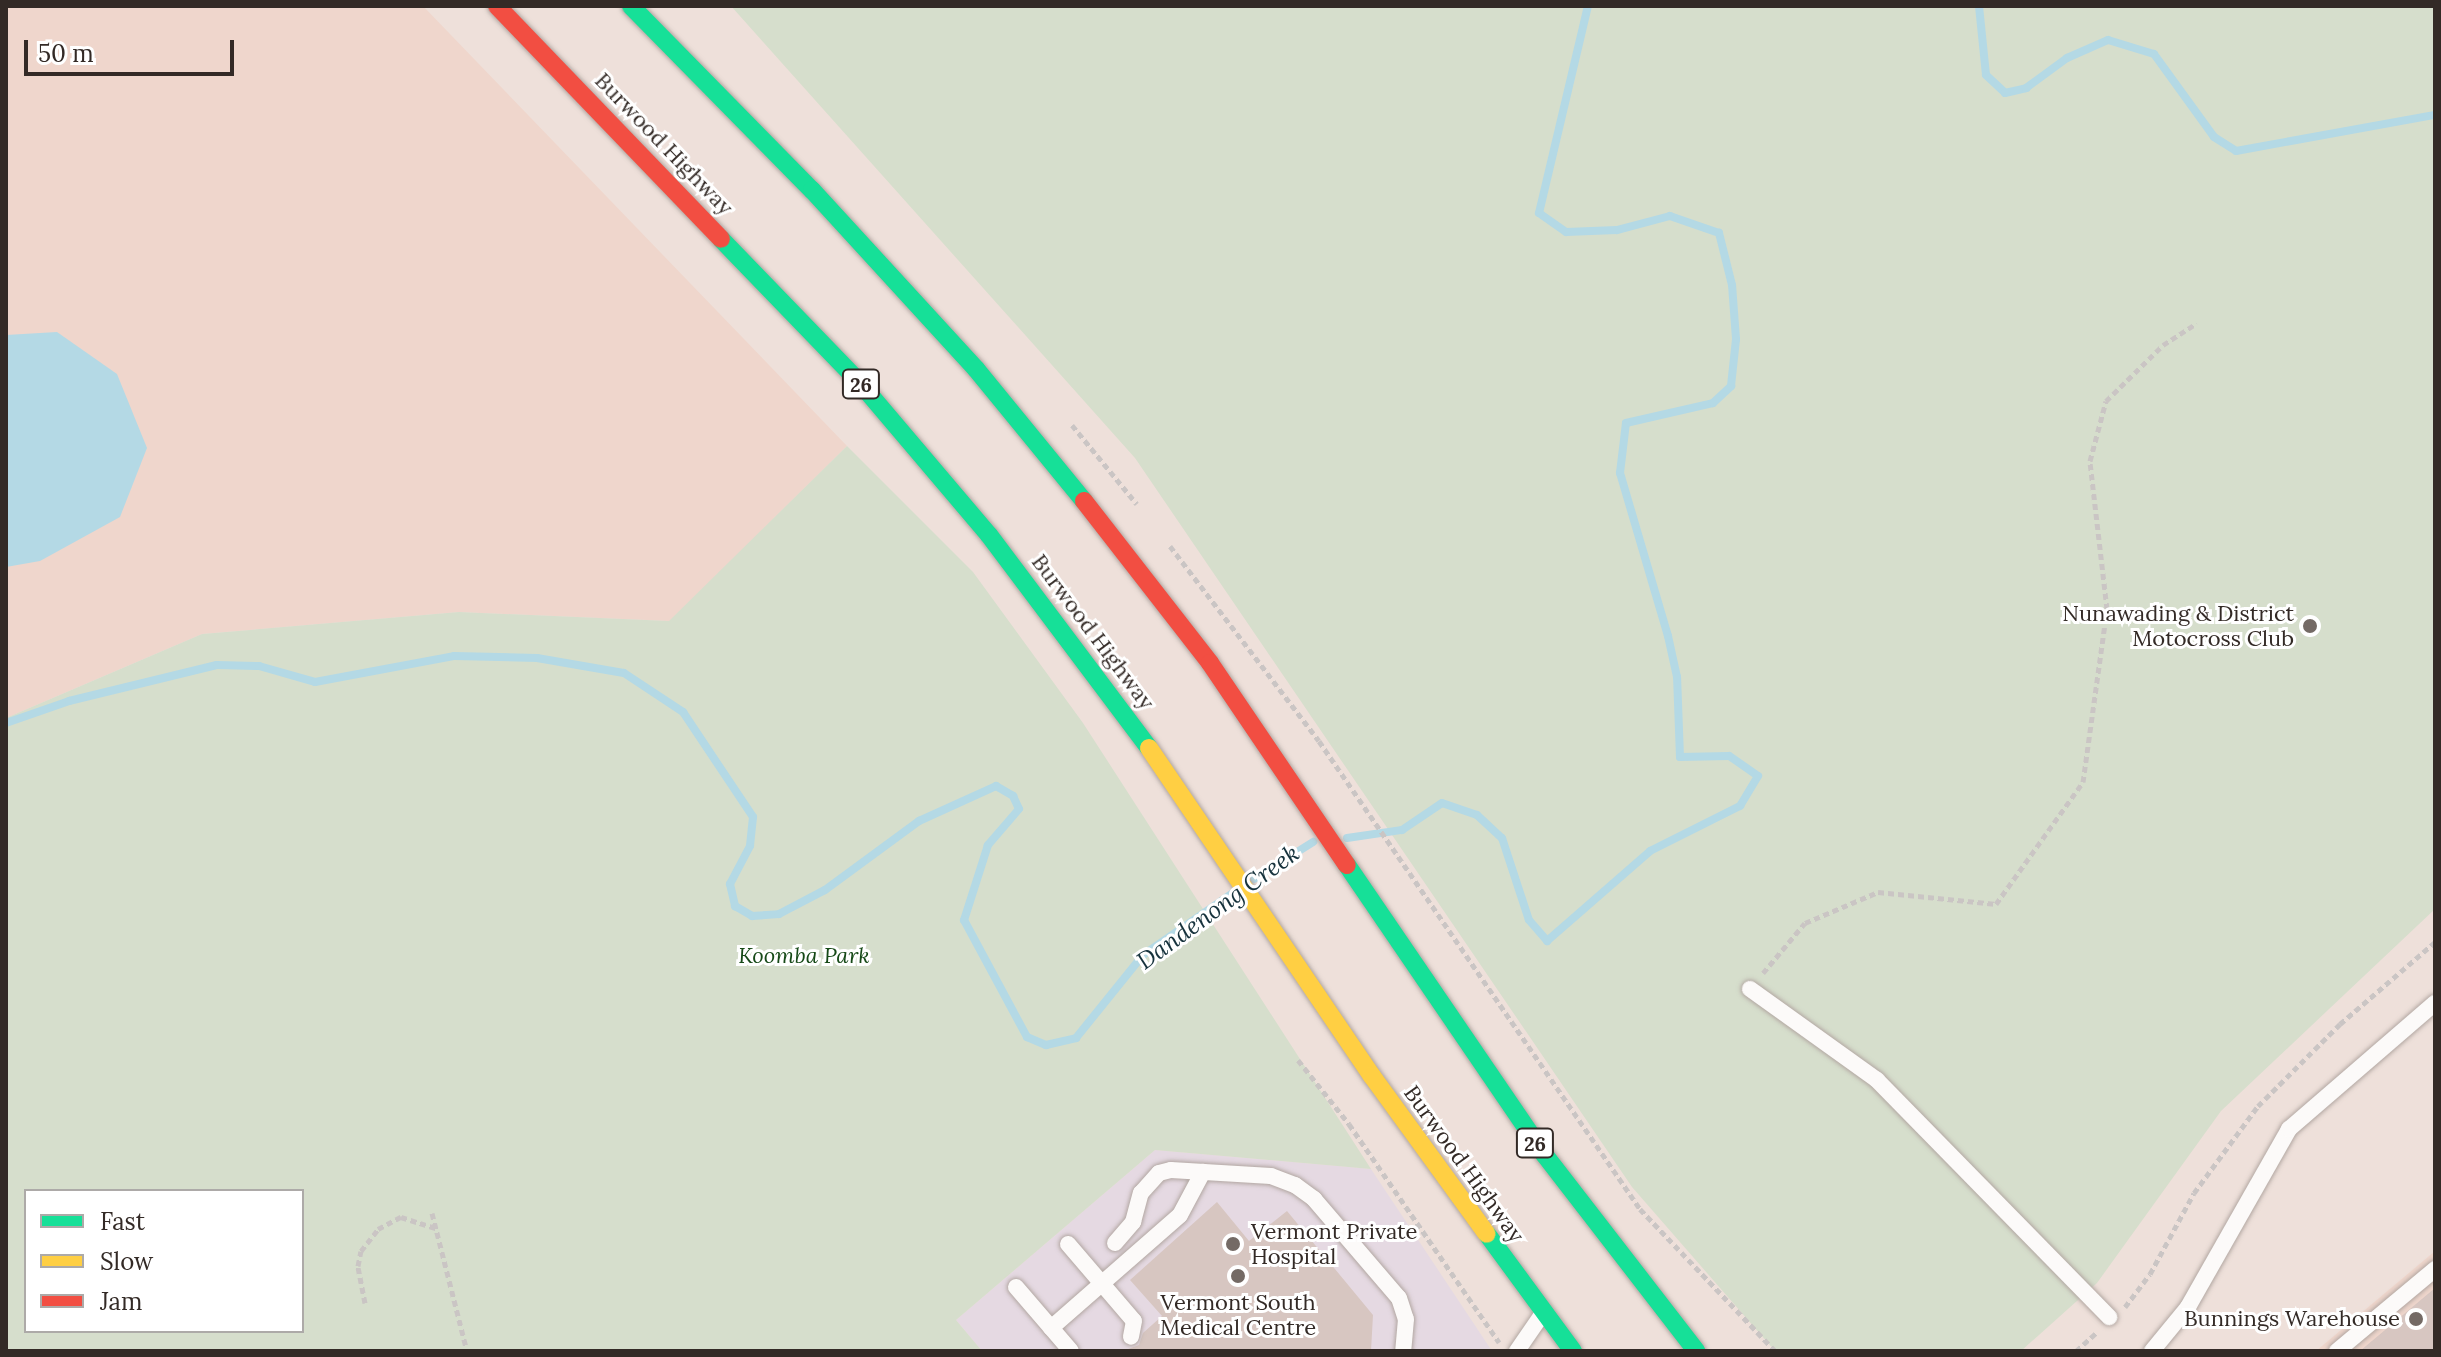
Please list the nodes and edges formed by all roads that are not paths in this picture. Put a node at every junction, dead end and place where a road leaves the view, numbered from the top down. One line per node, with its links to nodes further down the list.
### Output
1 (497, 6): 11 (highway, Burwood Highway / 26)
2 (631, 6): 19 (highway, 26)
3 (1750, 989): 12 (lane)
4 (2435, 1003): 20 (lane)
5 (1203, 1172): 6 (lane); 9 (lane); 16 (lane)
6 (1115, 1243)
7 (1068, 1244): 9 (lane)
8 (2435, 1269): 21 (lane)
9 (1102, 1284): 13 (lane); 14 (lane)
10 (1016, 1287): 13 (lane)
11 (1543, 1313): 17 (lane); 18 (highway, Burwood Highway / 26)
12 (2109, 1317)
13 (1051, 1328): 15 (lane)
14 (1131, 1337)
15 (1071, 1351)
16 (1403, 1351)
17 (1517, 1351)
18 (1573, 1351)
19 (1696, 1351)
20 (2152, 1351)
21 (2337, 1351)

